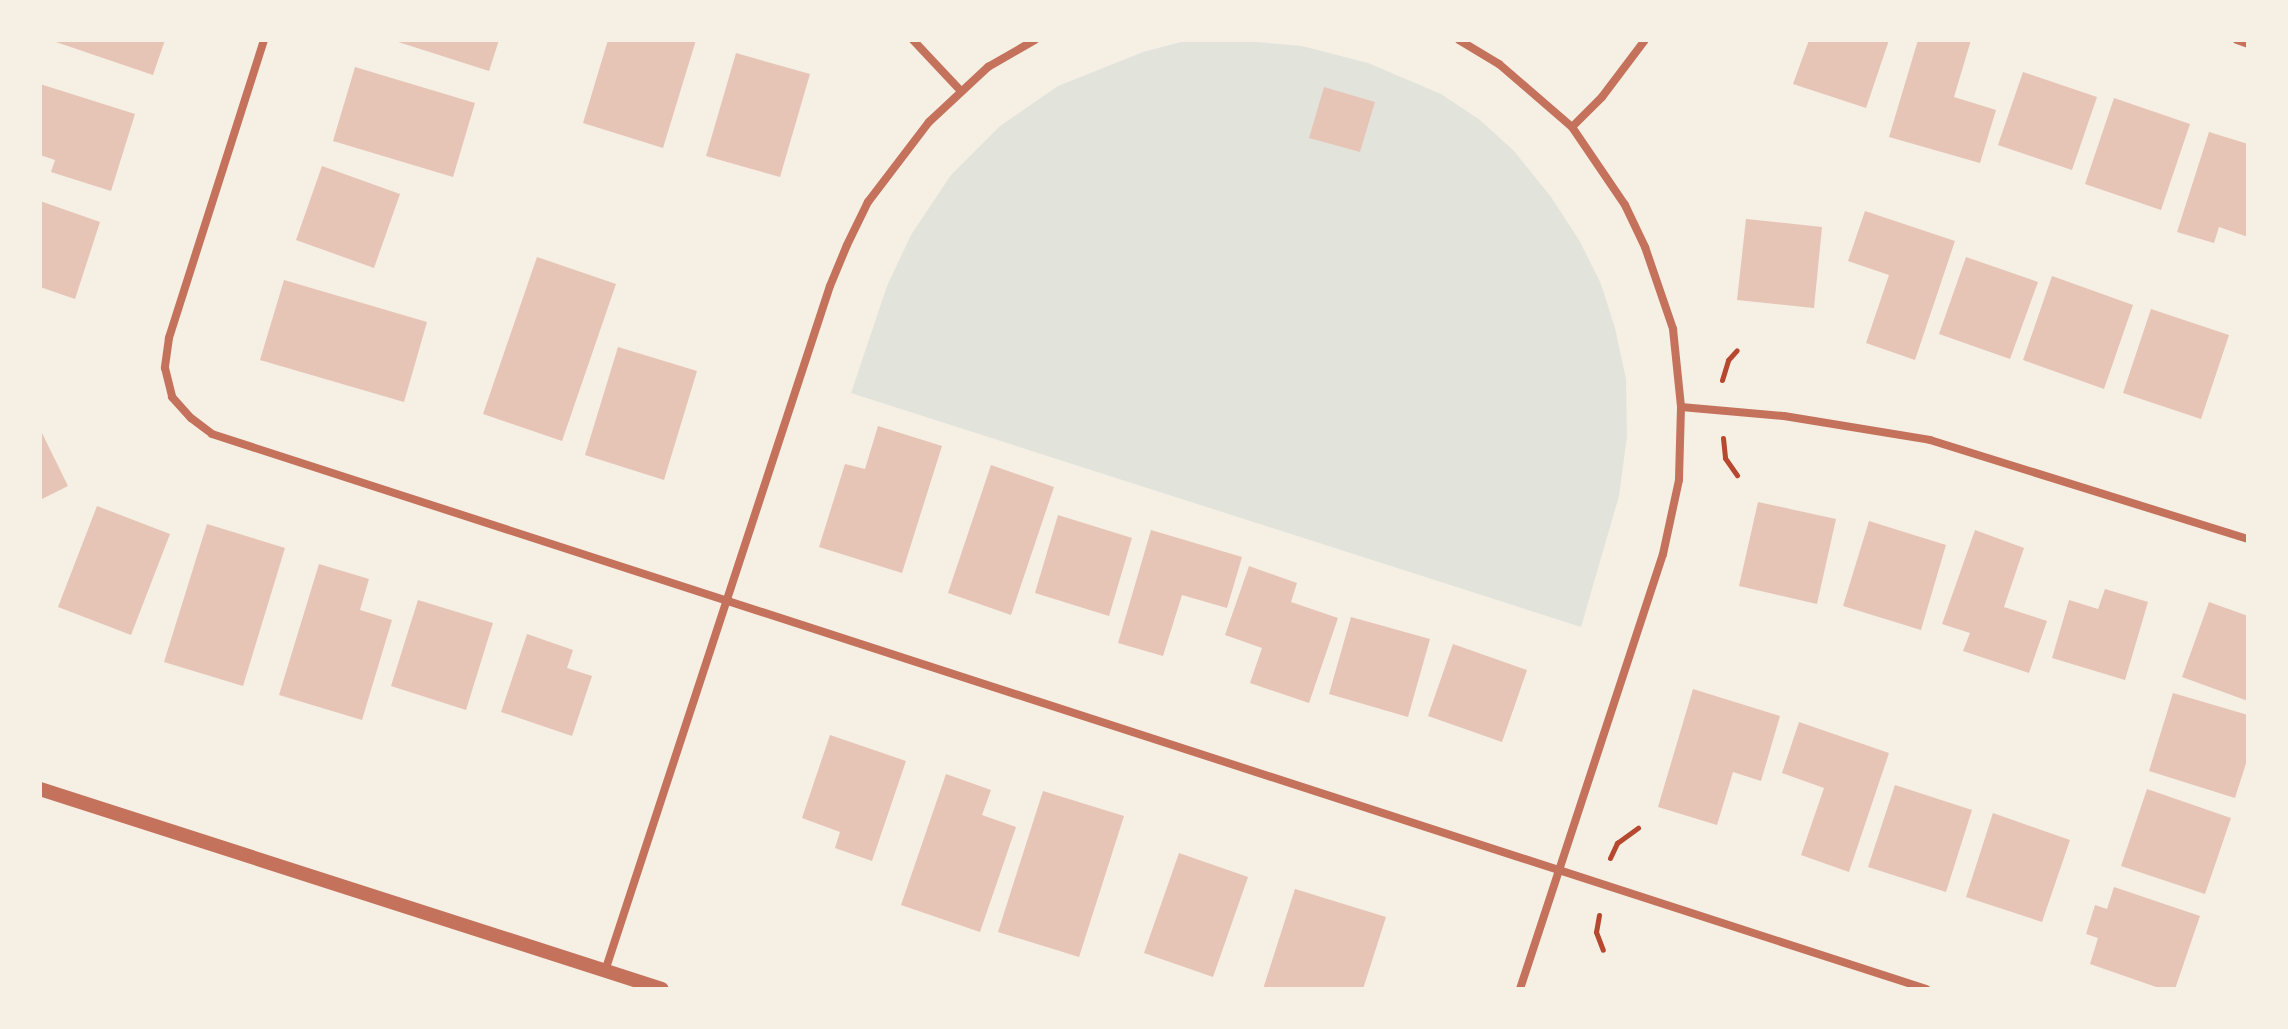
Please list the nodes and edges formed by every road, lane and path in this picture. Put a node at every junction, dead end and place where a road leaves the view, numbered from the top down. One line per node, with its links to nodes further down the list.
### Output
1 (264, 40): 12 (street)
2 (913, 40): 8 (street)
3 (1035, 40): 8 (street)
4 (1459, 40): 9 (street)
5 (1645, 40): 9 (street)
6 (2237, 40): 7 (street)
7 (2248, 44)
8 (960, 90): 12 (street)
9 (1572, 127): 10 (street)
10 (1681, 407): 11 (street); 14 (street)
11 (2248, 539)
12 (726, 603): 14 (street); 15 (street)
13 (40, 789): 15 (street)
14 (1558, 871): 17 (street); 18 (street)
15 (605, 971): 16 (street)
16 (662, 989)
17 (1520, 989)
18 (1926, 989)

